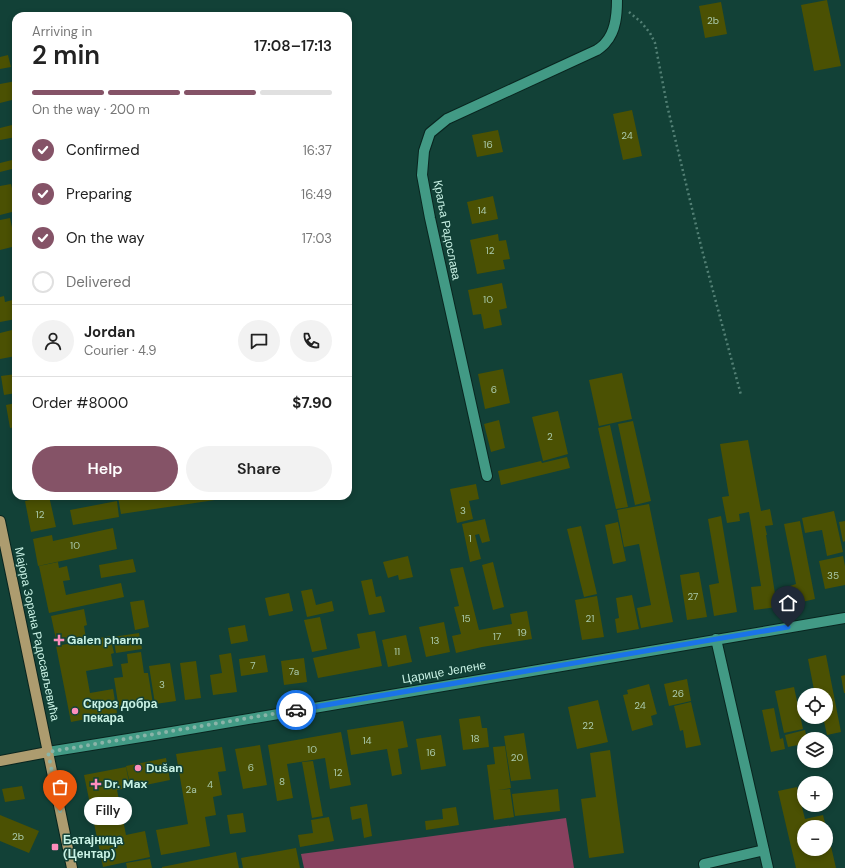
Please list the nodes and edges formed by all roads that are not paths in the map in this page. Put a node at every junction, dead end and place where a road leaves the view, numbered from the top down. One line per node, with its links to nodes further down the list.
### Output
1 (617, 4): 2 (street, Краља Радослава)
2 (487, 476)
3 (0, 522): 6 (main road, Мајора Зорана Радосављевића)
4 (845, 618): 5 (street, Царице Јелене)
5 (716, 639): 6 (street, Царице Јелене); 8 (street)
6 (48, 752): 7 (main road); 9 (main road, Мајора Зорана Радосављевића)
7 (0, 762)
8 (764, 850): 10 (street); 11 (street)
9 (72, 868)
10 (705, 868)
11 (768, 868)

